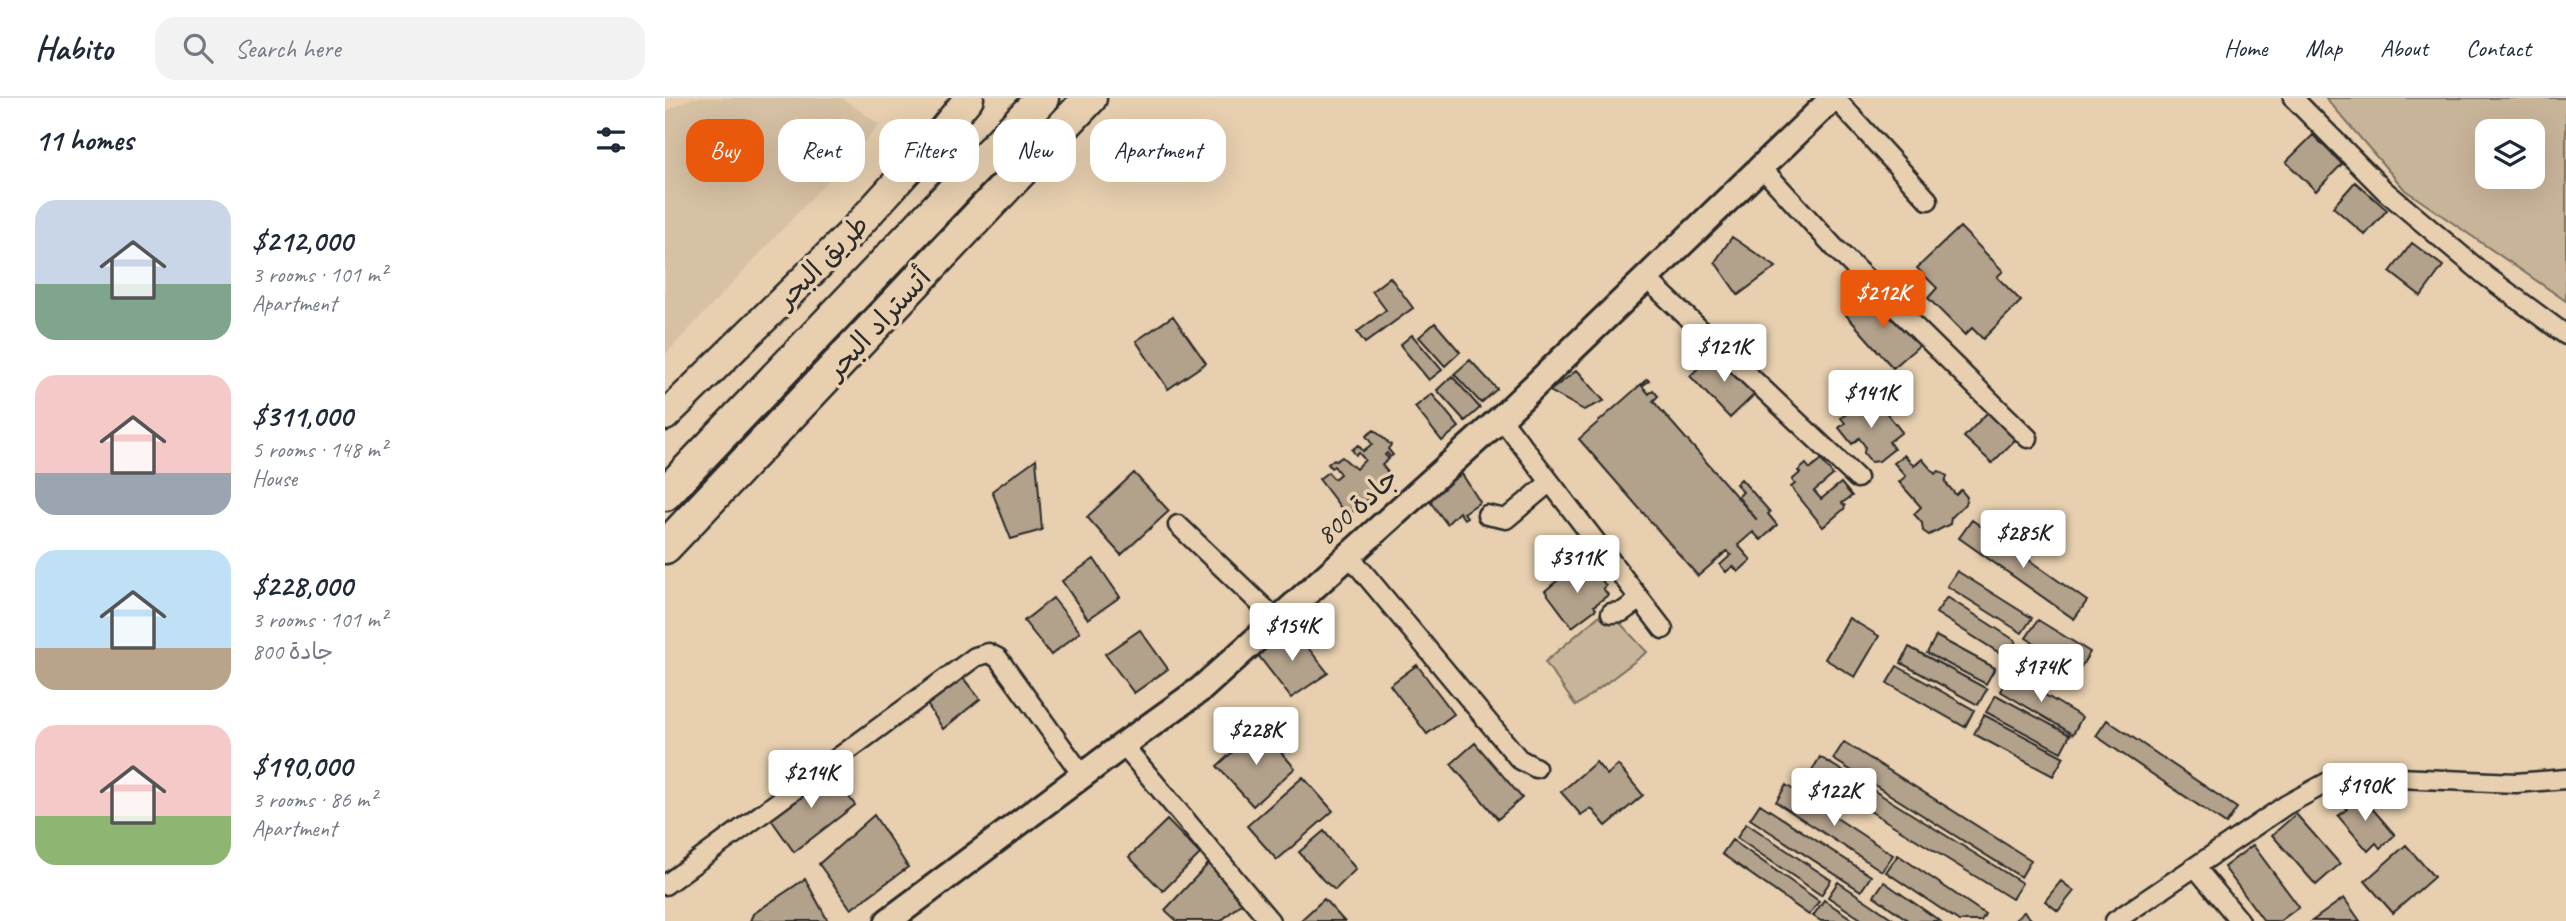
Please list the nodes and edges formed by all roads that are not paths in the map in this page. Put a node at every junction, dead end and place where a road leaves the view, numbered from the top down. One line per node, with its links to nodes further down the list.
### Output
1 (969, 98): 10 (highway, طريق البحر)
2 (1041, 98): 15 (highway, أتستراد البحر)
3 (1090, 98): 18 (highway, أتستراد البحر)
4 (1834, 98): 6 (main road, جادة 800); 7 (street)
5 (2293, 98): 9 (street)
6 (1761, 167): 8 (main road, جادة 800); 12 (street)
7 (1928, 200)
8 (1646, 278): 11 (main road, جادة 800); 13 (street)
9 (2566, 335)
10 (665, 416)
11 (1500, 418): 14 (street); 19 (main road, جادة 800)
12 (2028, 438)
13 (1857, 478)
14 (1550, 482): 16 (street); 20 (street)
15 (665, 494)
16 (1487, 515)
17 (1178, 525): 22 (street)
18 (665, 547)
19 (1348, 554): 22 (main road, جادة 800); 25 (street)
20 (1640, 599): 21 (street); 23 (street)
21 (1611, 613)
22 (1277, 620): 24 (main road, جادة 800)
23 (1663, 629)
24 (1123, 745): 26 (main road, جادة 800); 31 (street)
25 (1536, 768)
26 (1083, 776): 29 (street); 30 (main road, جادة 800)
27 (2566, 779): 28 (street)
28 (2196, 868): 32 (street); 33 (street)
29 (665, 885)
30 (888, 921)
31 (1270, 921)
32 (2115, 921)
33 (2240, 921)

